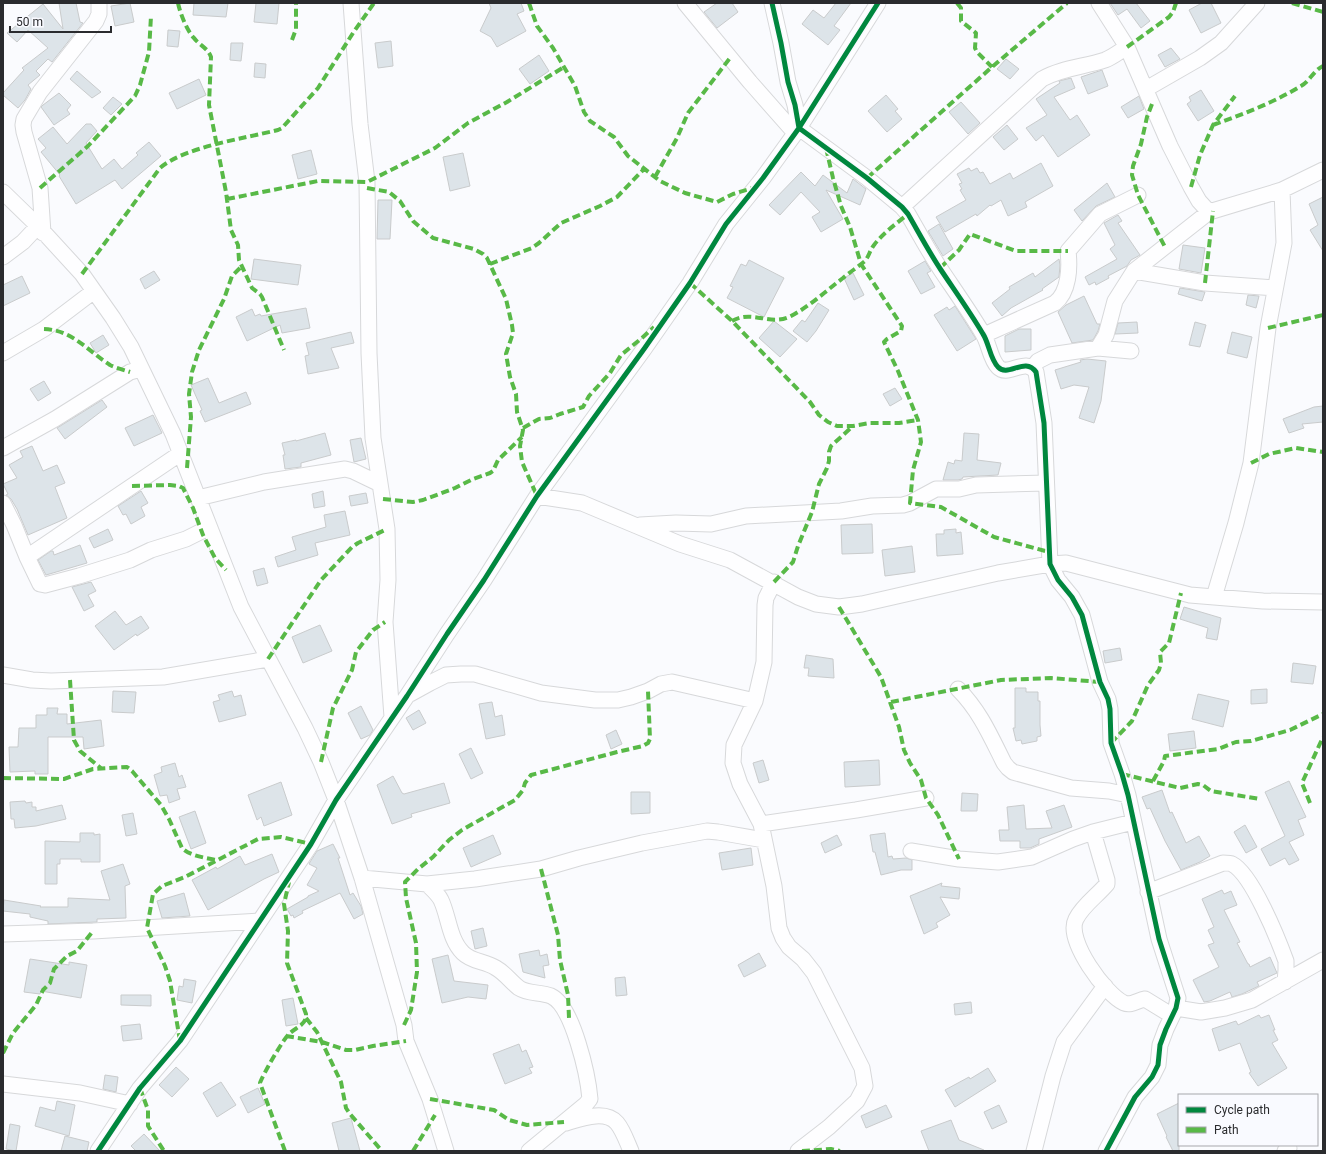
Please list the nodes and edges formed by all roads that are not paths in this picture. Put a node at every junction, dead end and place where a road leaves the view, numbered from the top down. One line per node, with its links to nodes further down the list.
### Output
1 (99, 3): 17 (street)
2 (351, 3): 30 (street)
3 (685, 3): 10 (street)
4 (772, 3): 10 (street)
5 (878, 3): 10 (street)
6 (1099, 3): 8 (street)
7 (1257, 3): 9 (street)
8 (1127, 47): 9 (street); 15 (street)
9 (1146, 89): 16 (street)
10 (797, 130): 15 (street); 32 (street)
11 (1323, 170): 12 (street)
12 (1282, 190): 16 (street); 20 (street)
13 (3, 192): 17 (street)
14 (1138, 195): 22 (street)
15 (902, 207): 22 (street)
16 (1209, 212): 19 (street)
17 (40, 229): 18 (street); 21 (street)
18 (3, 257)
19 (1134, 271): 20 (street); 23 (street)
20 (1275, 288): 40 (street)
21 (94, 291): 25 (street); 27 (street)
22 (984, 335): 26 (street)
23 (1098, 348): 24 (street); 26 (street)
24 (1131, 351)
25 (3, 353)
26 (1033, 367): 31 (street)
27 (141, 368): 28 (street); 29 (street)
28 (3, 448)
29 (181, 453): 33 (street); 37 (street)
30 (380, 484): 33 (street); 47 (street)
31 (1046, 484): 35 (street); 38 (street)
32 (536, 496): 35 (street); 45 (street)
33 (198, 498): 42 (street)
34 (3, 503): 37 (street)
35 (637, 525): 39 (street)
36 (202, 531): 37 (street)
37 (27, 557)
38 (1050, 564): 39 (street); 40 (street); 48 (street)
39 (774, 582): 46 (street)
40 (1214, 597): 41 (street)
41 (1323, 602)
42 (268, 659): 43 (street); 50 (street)
43 (3, 675)
44 (958, 689): 48 (street)
45 (407, 696): 46 (street); 47 (street)
46 (755, 701): 52 (street)
47 (392, 716): 50 (street)
48 (1128, 795): 51 (street)
49 (926, 798): 52 (street)
50 (336, 800): 56 (street); 59 (street)
51 (1133, 822): 53 (street); 58 (street)
52 (761, 824): 54 (street)
53 (1093, 832): 55 (street); 63 (street)
54 (764, 840): 57 (street); 72 (street)
55 (911, 851)
56 (362, 878): 57 (street); 69 (street)
57 (427, 884): 67 (street)
58 (1148, 892): 62 (street); 64 (street)
59 (259, 920): 60 (street); 66 (street)
60 (3, 934)
61 (1323, 960): 62 (street)
62 (1285, 982): 64 (street)
63 (1104, 986): 64 (street); 73 (street)
64 (1174, 1012): 74 (street)
65 (3, 1084): 66 (street)
66 (130, 1104): 68 (street)
67 (560, 1125): 70 (street); 71 (street)
68 (98, 1151)
69 (446, 1151)
70 (529, 1151)
71 (631, 1151)
72 (798, 1151)
73 (1034, 1151)
74 (1106, 1151)

